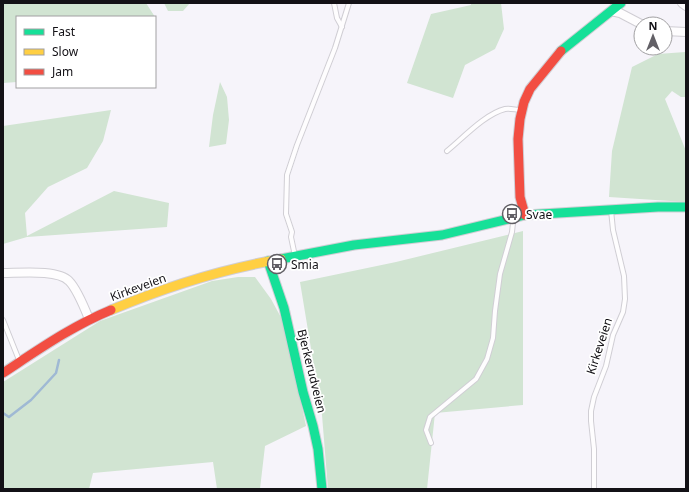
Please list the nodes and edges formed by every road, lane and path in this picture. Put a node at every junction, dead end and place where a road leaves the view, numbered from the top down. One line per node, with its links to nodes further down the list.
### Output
1 (334, 3): 8 (lane)
2 (350, 3): 8 (lane)
3 (621, 3): 6 (main road)
4 (682, 3): 5 (street)
5 (686, 6)
6 (611, 11): 7 (street); 11 (main road)
7 (633, 20)
8 (342, 27): 17 (lane)
9 (673, 32): 10 (street)
10 (686, 32)
11 (521, 110): 12 (lane); 15 (main road)
12 (447, 151)
13 (686, 207): 14 (main road, Kirkeveien)
14 (611, 210): 15 (main road, Kirkeveien); 26 (lane, Kirkeveien)
15 (525, 215): 16 (main road, Kirkeveien)
16 (512, 218): 17 (main road, Kirkeveien); 24 (lane)
17 (295, 256): 18 (main road, Kirkeveien)
18 (268, 261): 20 (main road, Kirkeveien); 25 (main road, Bjerkerudveien)
19 (3, 273): 20 (street)
20 (89, 319): 22 (main road, Kirkeveien)
21 (3, 320): 22 (lane)
22 (20, 363): 23 (main road, Kirkeveien)
23 (3, 373)
24 (430, 443)
25 (322, 489)
26 (594, 489)

